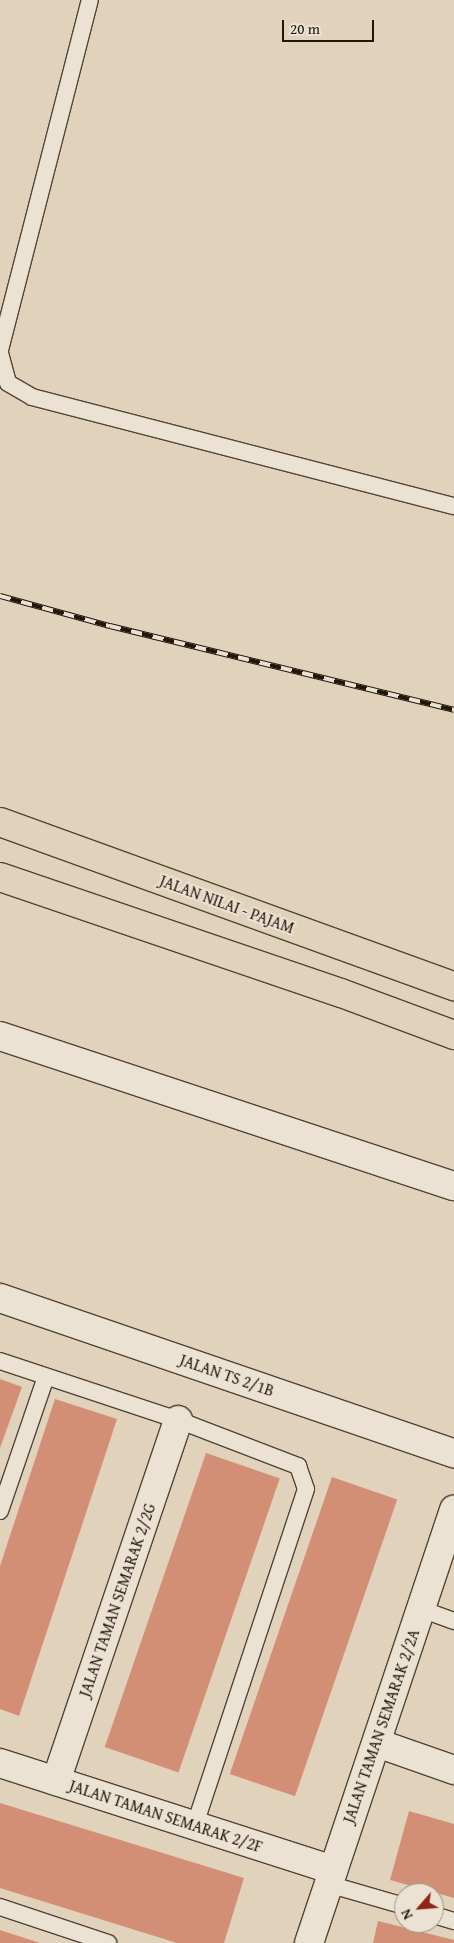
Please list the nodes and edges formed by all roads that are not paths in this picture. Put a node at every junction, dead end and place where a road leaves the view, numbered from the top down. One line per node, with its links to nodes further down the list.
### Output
1 (90, 0): 2 (lane)
2 (0, 352): 3 (lane)
3 (454, 506)
4 (0, 822): 6 (main road, JALAN NILAI - PAJAM)
5 (0, 877): 7 (main road)
6 (454, 986)
7 (454, 1035)
8 (0, 1036): 9 (street)
9 (454, 1186)
10 (0, 1298): 14 (street, JALAN TS 2/1B)
11 (0, 1361): 12 (lane)
12 (46, 1376): 13 (lane); 16 (lane)
13 (178, 1420): 22 (street, JALAN TAMAN SEMARAK 2/2G); 23 (lane)
14 (454, 1453)
15 (454, 1510): 17 (street, JALAN TAMAN SEMARAK 2/2A)
16 (0, 1511)
17 (421, 1609): 18 (lane); 19 (street, JALAN TAMAN SEMARAK 2/2A)
18 (454, 1621)
19 (377, 1743): 21 (street); 24 (street, JALAN TAMAN SEMARAK 2/2A)
20 (0, 1762): 22 (street, JALAN TAMAN SEMARAK 2/2F)
21 (454, 1770)
22 (56, 1781): 23 (street, JALAN TAMAN SEMARAK 2/2F)
23 (195, 1825): 24 (street, JALAN TAMAN SEMARAK 2/2F)
24 (330, 1877): 25 (lane); 28 (street, JALAN TAMAN SEMARAK 2/2A)
25 (394, 1902)
26 (0, 1908): 27 (lane)
27 (108, 1943)
28 (309, 1943)

